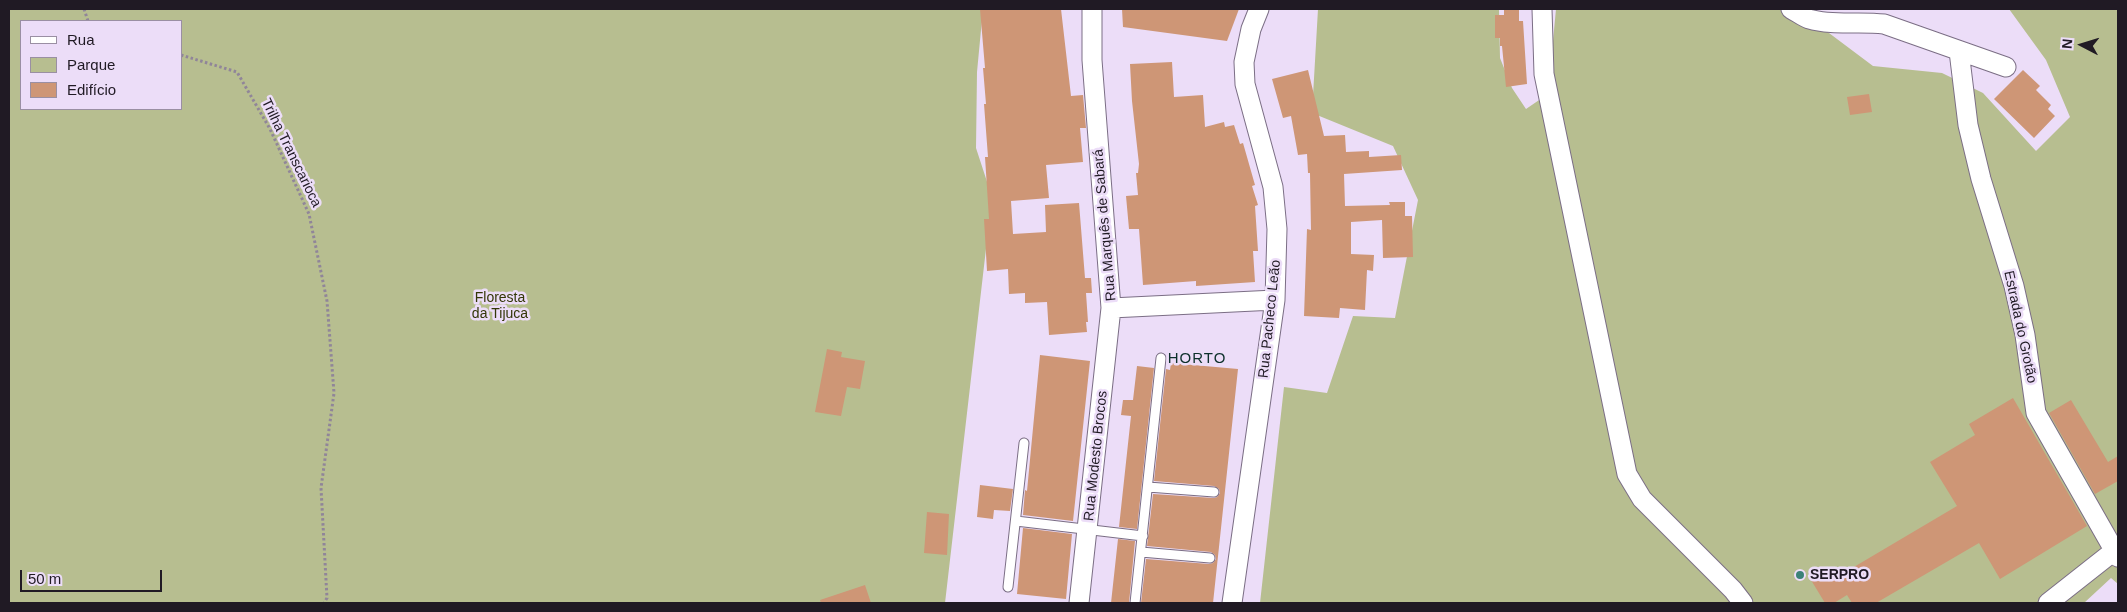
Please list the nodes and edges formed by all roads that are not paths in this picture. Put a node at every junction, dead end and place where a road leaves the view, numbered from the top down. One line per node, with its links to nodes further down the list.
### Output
1 (1092, 9): 8 (street, Rua Marquês de Sabará)
2 (1259, 9): 7 (street, Rua Pacheco Leão)
3 (1542, 9): 23 (street)
4 (1792, 9): 5 (street)
5 (1959, 52): 6 (street); 17 (street, Estrada do Grotão)
6 (2006, 67)
7 (1275, 300): 8 (street, Rua Marquês de Sabará); 22 (street, Rua Pacheco Leão)
8 (1111, 308): 14 (street, Rua Modesto Brocos)
9 (1162, 358): 11 (lane)
10 (1024, 443): 13 (lane)
11 (1148, 487): 12 (lane); 15 (lane)
12 (1214, 492)
13 (1016, 521): 14 (lane); 19 (lane)
14 (1087, 530): 15 (lane); 20 (street, Rua Modesto Brocos)
15 (1143, 536): 16 (lane)
16 (1141, 552): 18 (lane); 21 (lane)
17 (2116, 554): 24 (street)
18 (1210, 558)
19 (1008, 586)
20 (1079, 603)
21 (1135, 603)
22 (1232, 603)
23 (1743, 603)
24 (2048, 603)

